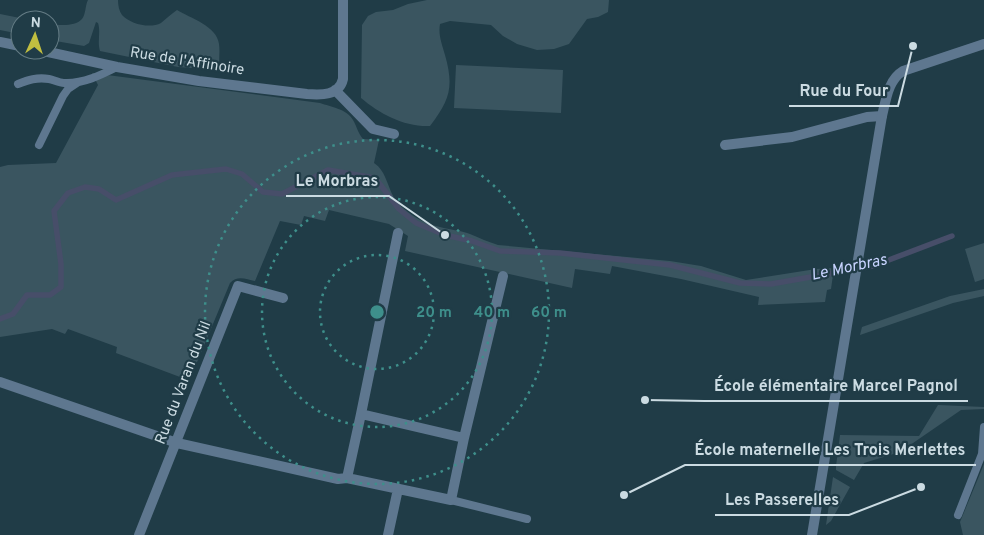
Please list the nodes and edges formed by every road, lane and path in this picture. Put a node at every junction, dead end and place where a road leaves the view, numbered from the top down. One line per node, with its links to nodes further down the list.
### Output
1 (343, 0): 7 (street)
2 (984, 44): 8 (street)
3 (60, 54): 4 (street, Rue de l'Affinoire)
4 (117, 66): 5 (lane); 7 (street, Rue de l'Affinoire)
5 (79, 82): 6 (lane); 10 (lane)
6 (18, 84)
7 (334, 91): 9 (street)
8 (882, 116): 11 (street); 27 (street)
9 (394, 134)
10 (39, 145)
11 (725, 145)
12 (398, 233): 16 (street)
13 (503, 276): 18 (street)
14 (283, 298): 19 (street, Rue du Varan du Nil)
15 (0, 382): 19 (street)
16 (361, 414): 18 (street); 20 (street)
17 (984, 427): 23 (lane)
18 (464, 438): 22 (street)
19 (177, 443): 20 (street); 25 (street, Rue du Varan du Nil)
20 (347, 478): 21 (street)
21 (398, 489): 22 (street); 26 (street)
22 (451, 500): 24 (lane)
23 (958, 514)
24 (527, 519)
25 (139, 535)
26 (388, 535)
27 (812, 535)

